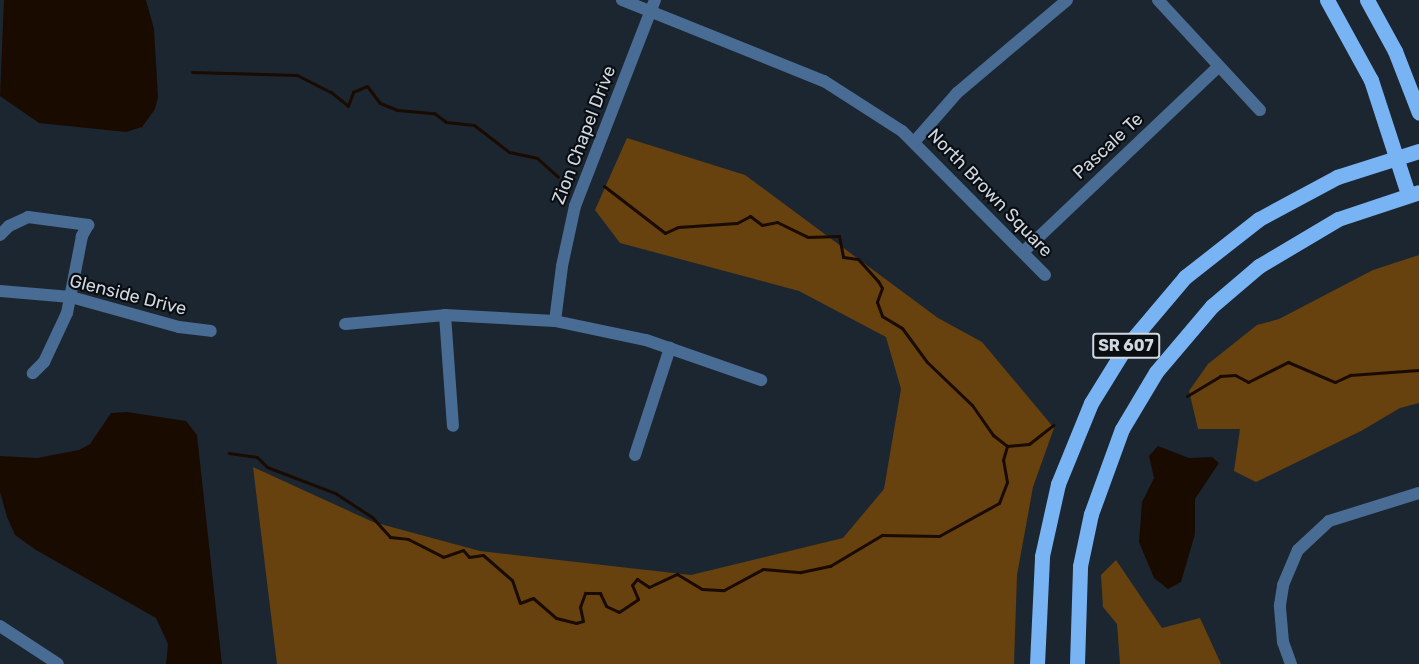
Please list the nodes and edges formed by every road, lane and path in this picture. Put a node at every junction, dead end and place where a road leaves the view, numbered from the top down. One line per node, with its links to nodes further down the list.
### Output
1 (622, 0): 6 (street, North Brown Square)
2 (1067, 0): 10 (street)
3 (1158, 0): 7 (street)
4 (1327, 0): 12 (main road)
5 (1367, 0): 9 (main road)
6 (653, 6): 10 (street, North Brown Square); 20 (street, Zion Chapel Drive)
7 (1218, 67): 8 (street); 15 (street, Pascale Te)
8 (1260, 110)
9 (1419, 113)
10 (915, 141): 15 (street, North Brown Square)
11 (1419, 151): 12 (main road, SR 607)
12 (1397, 157): 13 (main road); 31 (main road, SR 607)
13 (1414, 193): 32 (main road, SR 607)
14 (0, 235): 18 (street)
15 (1023, 252): 16 (street, North Brown Square)
16 (1045, 275)
17 (0, 291): 18 (street, Glenside Drive)
18 (71, 297): 22 (street, Glenside Drive); 24 (street)
19 (445, 315): 20 (street); 21 (street); 26 (street)
20 (555, 321): 23 (street)
21 (345, 324)
22 (211, 330)
23 (670, 348): 25 (street); 27 (street)
24 (33, 373)
25 (761, 380)
26 (453, 426)
27 (635, 455)
28 (1418, 497): 33 (street)
29 (0, 626): 30 (street)
30 (58, 664)
31 (1037, 664)
32 (1077, 664)
33 (1291, 664)

